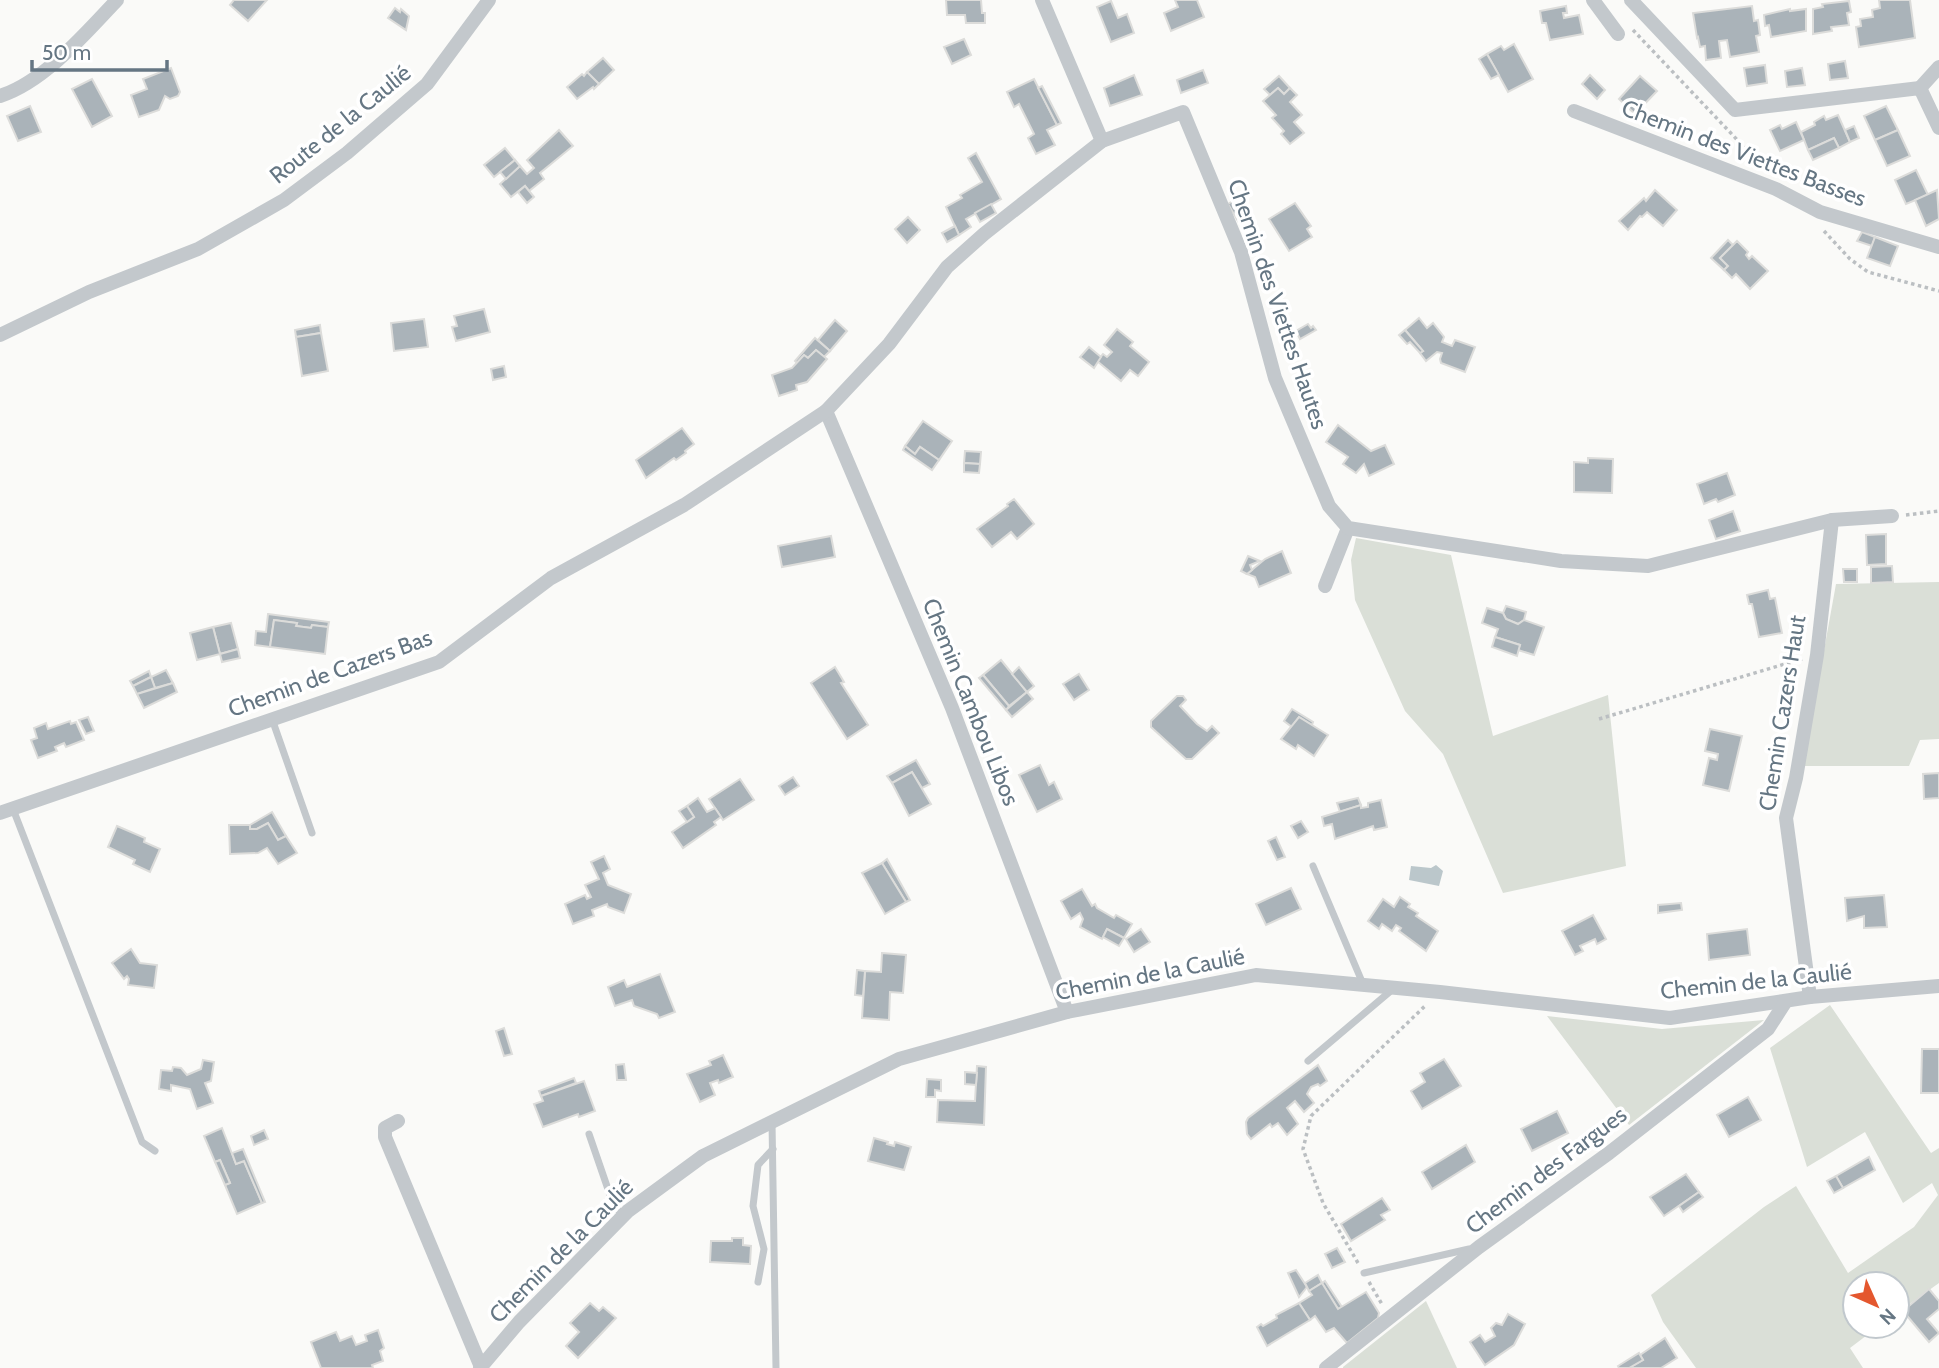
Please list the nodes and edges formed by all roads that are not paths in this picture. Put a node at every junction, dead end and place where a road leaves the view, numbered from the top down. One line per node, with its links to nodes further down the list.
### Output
1 (117, 0): 9 (street)
2 (489, 0): 14 (street, Route de la Caulié)
3 (1042, 0): 12 (street)
4 (1593, 0): 6 (street)
5 (1632, 0): 8 (street)
6 (1623, 30)
7 (1939, 67): 8 (street)
8 (1920, 88): 11 (street)
9 (0, 96)
10 (1574, 111): 13 (street, Chemin des Viettes Basses)
11 (1939, 128)
12 (1102, 141): 15 (street, Chemin des Viettes Hautes); 18 (street, Chemin des Viettes Hautes)
13 (1939, 247)
14 (0, 335)
15 (826, 411): 20 (street, Chemin de Cazers Bas); 29 (street, Chemin Cambou Libos)
16 (1892, 516): 17 (street)
17 (1832, 520): 18 (street); 27 (street, Chemin Cazers Haut)
18 (1348, 528): 19 (street)
19 (1325, 586)
20 (272, 719): 21 (street, Chemin de Cazers Bas); 22 (lane)
21 (6, 811): 35 (lane)
22 (312, 834)
23 (1313, 866): 24 (lane)
24 (1363, 984): 26 (street, Chemin de la Caulié); 29 (street, Chemin de la Caulié)
25 (1939, 986): 27 (street, Chemin de la Caulié)
26 (1395, 987): 28 (street, Chemin de la Caulié); 30 (lane)
27 (1810, 997): 28 (street, Chemin de la Caulié)
28 (1786, 1001): 37 (street, Chemin des Fargues)
29 (1067, 1012): 32 (street, Chemin de la Caulié)
30 (1308, 1061)
31 (398, 1121): 40 (street)
32 (772, 1122): 34 (lane); 36 (street, Chemin de la Caulié)
33 (589, 1134): 36 (lane)
34 (773, 1149): 39 (lane); 41 (lane)
35 (155, 1151)
36 (622, 1217): 40 (street, Chemin de la Caulié)
37 (1479, 1247): 38 (lane); 42 (street, Chemin des Fargues)
38 (1364, 1273)
39 (758, 1282)
40 (481, 1367)
41 (776, 1368)
42 (1326, 1368)

